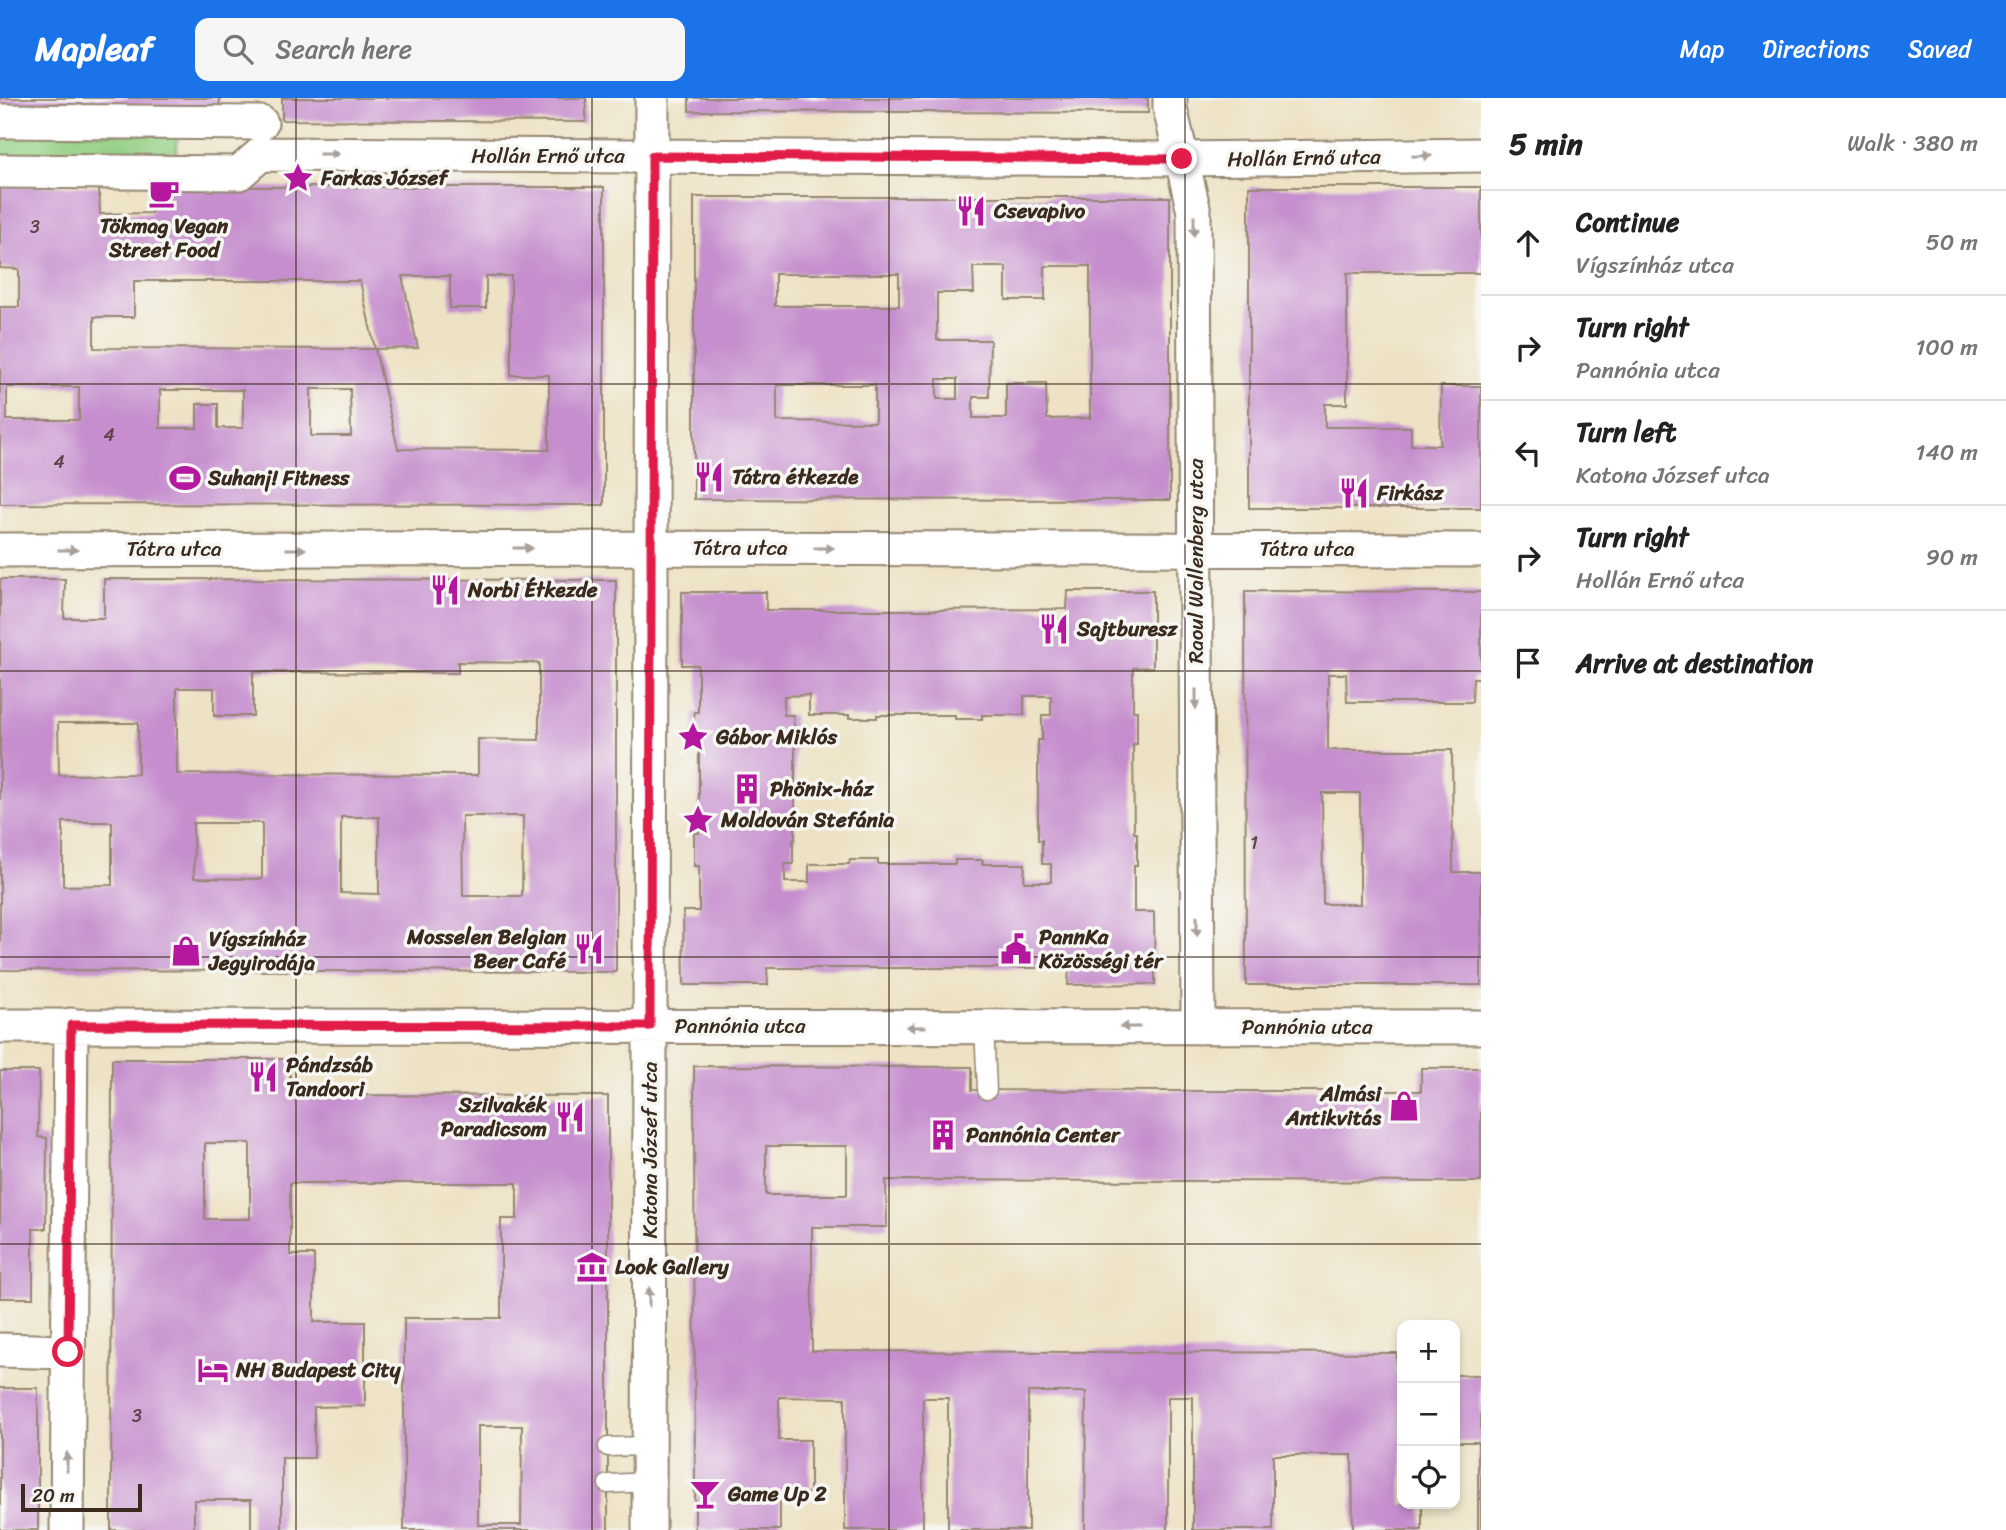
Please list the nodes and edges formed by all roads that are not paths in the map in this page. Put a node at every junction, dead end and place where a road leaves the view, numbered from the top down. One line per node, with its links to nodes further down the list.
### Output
1 (652, 98): 6 (street, Katona József utca)
2 (1170, 98): 7 (street, Raoul Wallenberg utca)
3 (0, 121): 4 (street, Hollán Ernő utca)
4 (261, 125): 6 (street, Hollán Ernő utca, one-way to 6); 8 (street)
5 (1481, 155): 7 (street, Hollán Ernő utca, one-way to 5)
6 (652, 156): 7 (street, Hollán Ernő utca); 9 (street, Katona József utca)
7 (1182, 159): 10 (street, Raoul Wallenberg utca, one-way to 10)
8 (0, 172)
9 (652, 548): 10 (street, Tátra utca, one-way to 10); 11 (street, Tátra utca, one-way to 9); 15 (street, Katona József utca)
10 (1196, 549): 12 (street, Tátra utca); 17 (street, Raoul Wallenberg utca, one-way to 17)
11 (0, 550)
12 (1481, 550)
13 (71, 1025): 14 (street, Pannónia utca); 15 (street, Pannónia utca); 21 (street)
14 (0, 1026)
15 (650, 1026): 16 (street, Pannónia utca, one-way to 15); 22 (street, Katona József utca, one-way to 15)
16 (984, 1027): 17 (street, Pannónia utca, one-way to 16); 19 (lane)
17 (1198, 1027): 18 (street, Pannónia utca)
18 (1481, 1027)
19 (986, 1090)
20 (0, 1350): 21 (street)
21 (68, 1352): 26 (street, one-way to 21)
22 (649, 1446): 23 (lane); 24 (street, Katona József utca)
23 (608, 1447)
24 (649, 1482): 25 (lane); 27 (street, Katona József utca)
25 (608, 1484)
26 (67, 1530)
27 (649, 1530)

